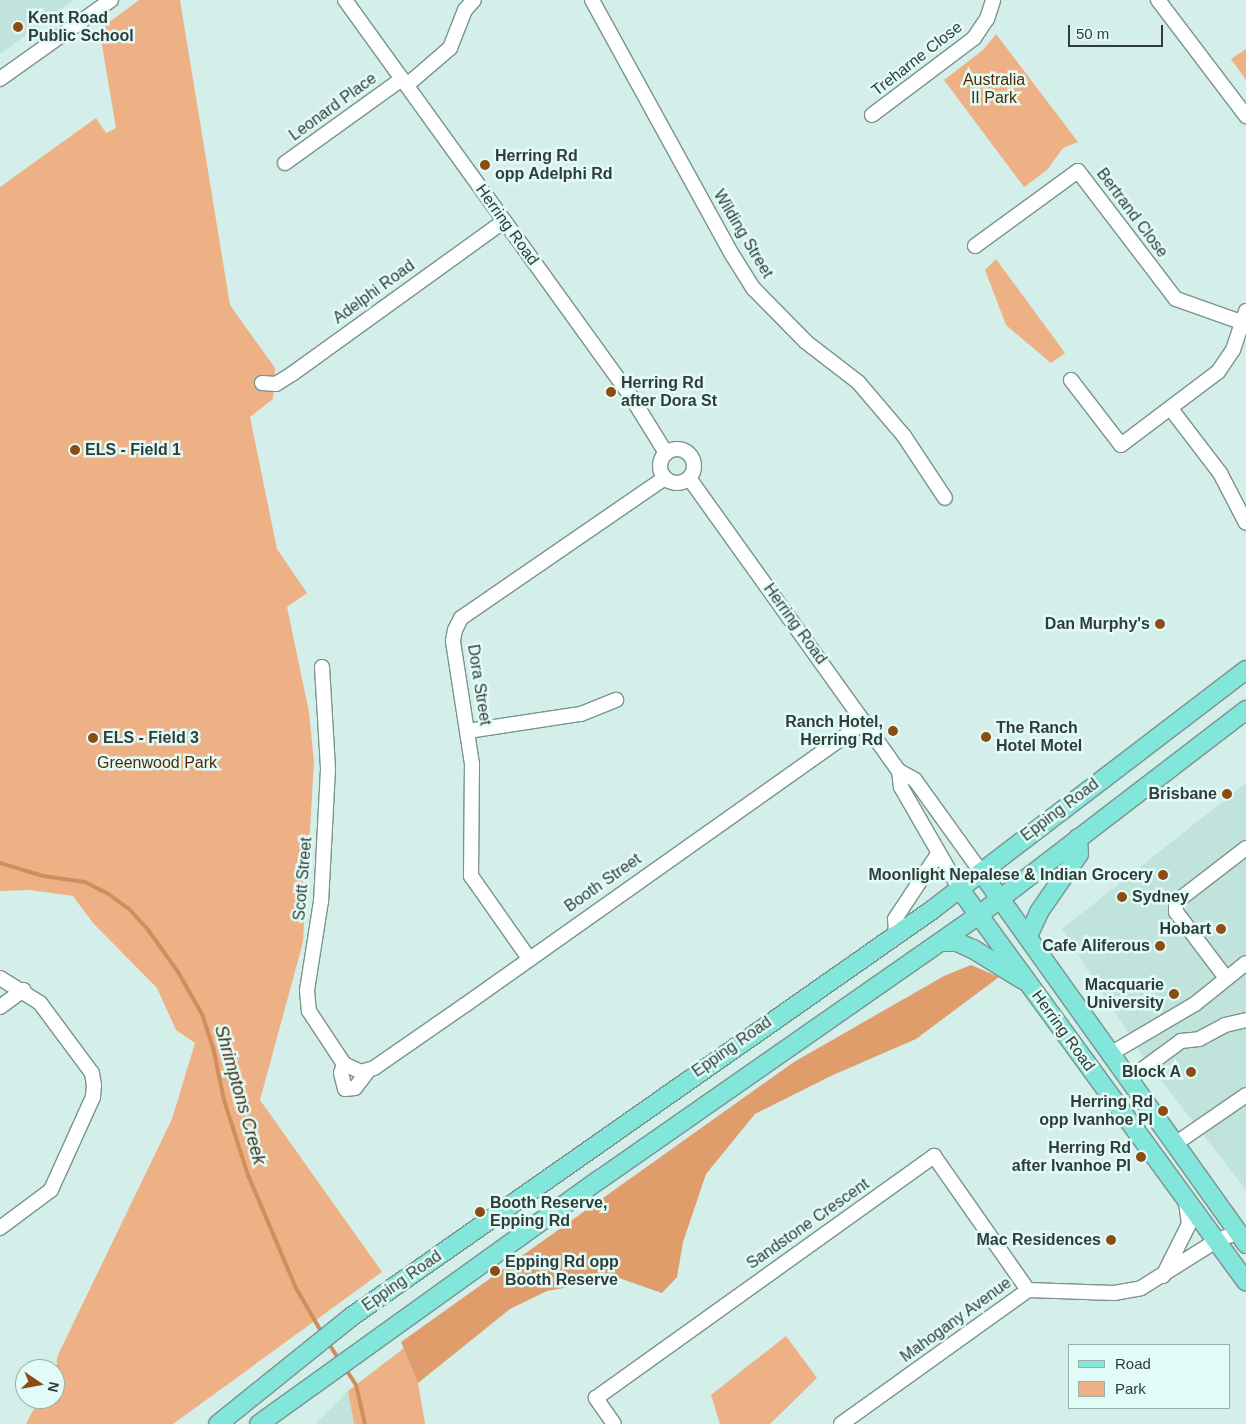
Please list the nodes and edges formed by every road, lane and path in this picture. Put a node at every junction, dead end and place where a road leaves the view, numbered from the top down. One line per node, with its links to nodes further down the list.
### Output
1 (110, 0): 7 (street)
2 (345, 0): 8 (street, Herring Road)
3 (474, 0): 8 (street, Leonard Place)
4 (592, 0): 21 (street, Wilding Street)
5 (993, 0): 9 (street, Treharne Close)
6 (1158, 0): 10 (street)
7 (0, 79)
8 (404, 82): 11 (street, Leonard Place); 12 (street, Herring Road)
9 (872, 116)
10 (1246, 116)
11 (285, 163)
12 (504, 221): 16 (street, Adelphi Road); 18 (street, Herring Road)
13 (974, 246): 14 (street, Bertrand Close)
14 (1244, 316): 17 (street)
15 (1071, 380): 17 (street)
16 (262, 383)
17 (1171, 409): 22 (street)
18 (666, 453): 19 (street); 20 (street)
19 (665, 478): 20 (street); 28 (street, Dora Street)
20 (689, 478): 27 (street, Herring Road)
21 (945, 498)
22 (1246, 523)
23 (322, 667): 49 (street, Scott Street)
24 (1246, 670): 33 (main road, Epping Road)
25 (616, 700): 28 (street)
26 (1246, 710): 30 (main road, Epping Road)
27 (865, 722): 29 (street, Herring Road); 40 (street, Booth Street)
28 (468, 732): 40 (street, Dora Street)
29 (899, 771): 32 (street, Herring Road); 33 (street, Herring Road)
30 (1078, 838): 35 (main road, Epping Road); 38 (main road)
31 (1246, 848): 43 (street)
32 (938, 854): 34 (street, Herring Road); 37 (street)
33 (980, 872): 34 (main road, Epping Road); 35 (main road, Herring Road)
34 (959, 888): 36 (main road, Herring Road); 37 (main road, Epping Road)
35 (1000, 899): 36 (main road, Epping Road); 38 (main road, Herring Road)
36 (979, 915): 39 (main road, Epping Road); 44 (main road, Herring Road)
37 (896, 932): 61 (main road, Epping Road)
38 (1028, 936): 48 (main road, Herring Road)
39 (942, 942): 44 (main road); 62 (main road, Epping Road)
40 (528, 957): 50 (street, Booth Street)
41 (1246, 963): 43 (street)
42 (0, 978): 45 (street)
43 (1226, 978): 48 (street)
44 (1028, 983): 54 (main road, Herring Road)
45 (23, 990): 46 (street); 55 (street)
46 (0, 1007)
47 (1246, 1020): 51 (street)
48 (1110, 1054): 51 (main road, Herring Road)
49 (344, 1064): 50 (street); 50 (street, Booth Street)
50 (365, 1071)
51 (1128, 1080): 53 (main road, Herring Road)
52 (1246, 1095): 53 (street)
53 (1175, 1144): 56 (main road, Herring Road)
54 (1184, 1196): 57 (main road, Herring Road); 58 (street)
55 (0, 1228)
56 (1242, 1238): 57 (street, Mahogany Avenue)
57 (1216, 1241): 58 (street, Mahogany Avenue); 59 (main road, Herring Road)
58 (1162, 1276): 60 (street, Mahogany Avenue)
59 (1246, 1282)
60 (1028, 1290): 63 (street, Sandstone Crescent); 64 (street, Mahogany Avenue)
61 (218, 1424)
62 (259, 1424)
63 (614, 1424)
64 (841, 1424)

